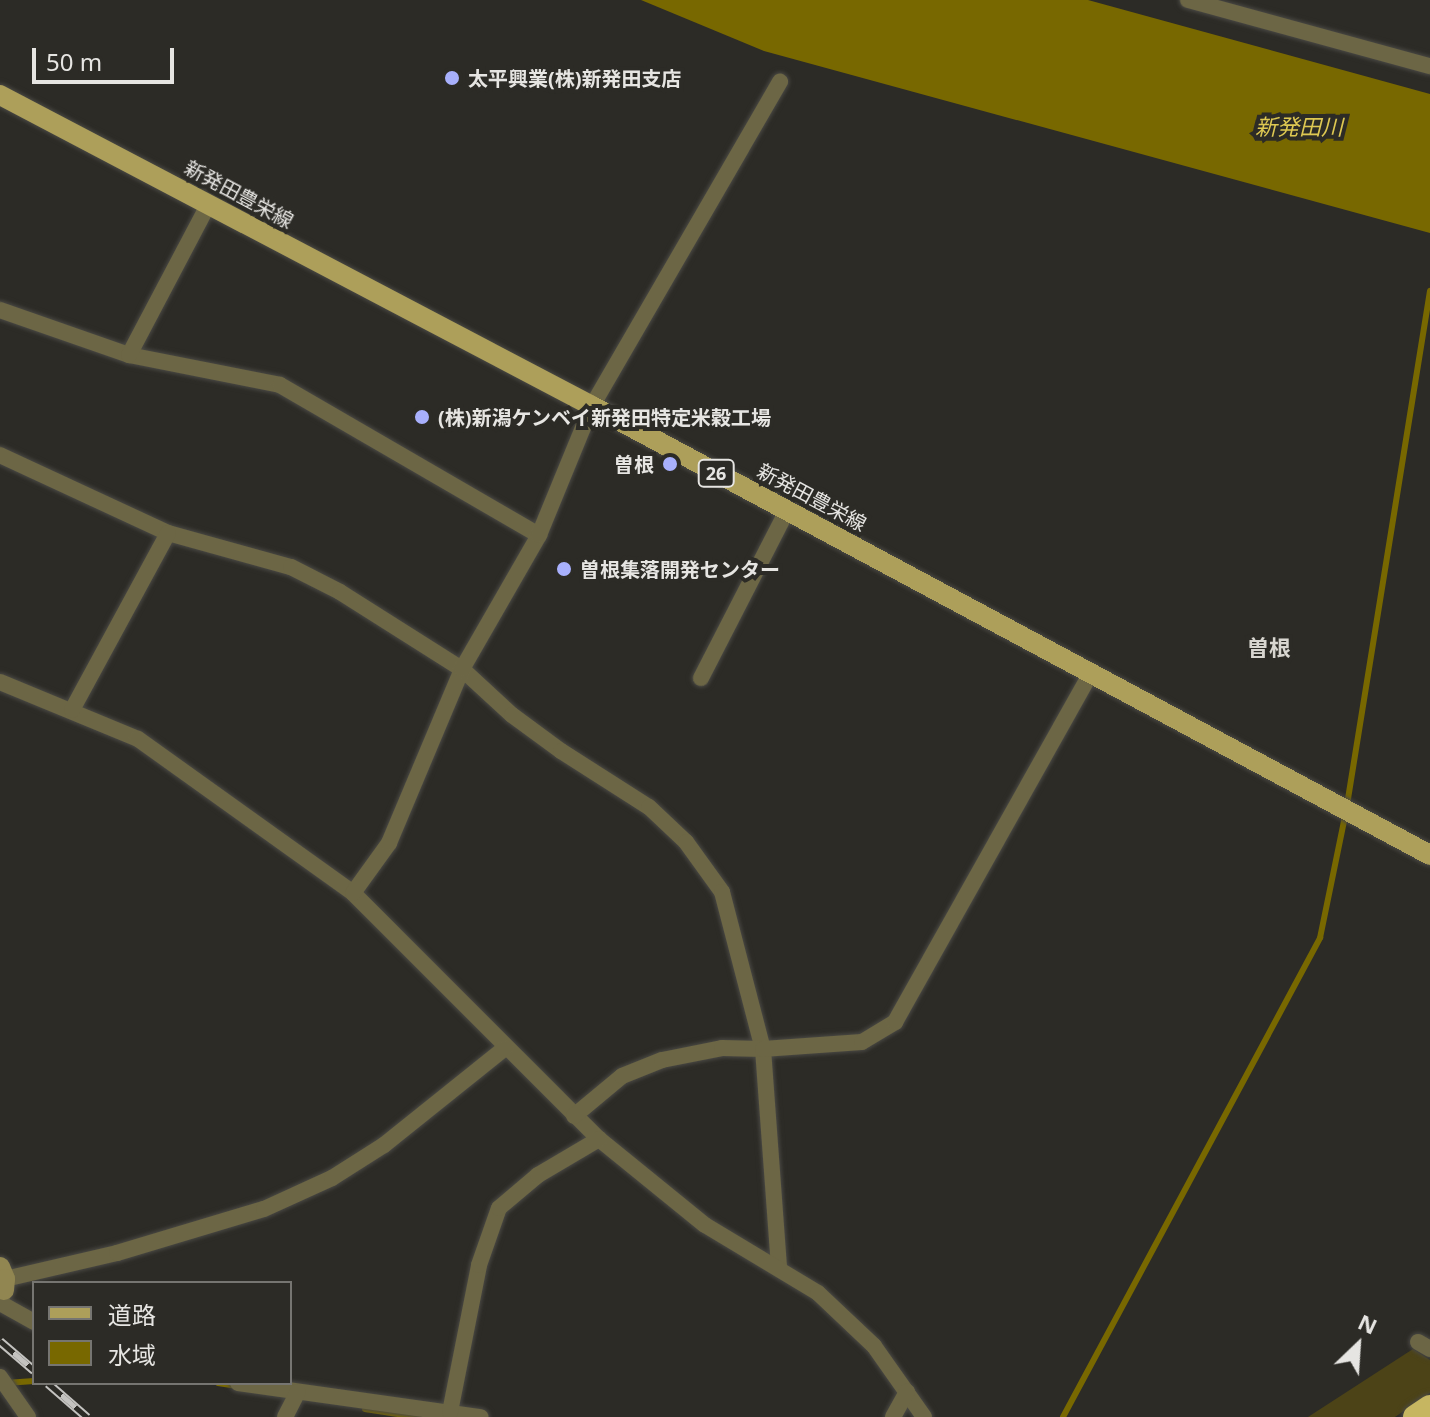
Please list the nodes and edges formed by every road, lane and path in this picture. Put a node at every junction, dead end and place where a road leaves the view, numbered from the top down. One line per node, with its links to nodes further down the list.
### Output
1 (1188, 0): 2 (street)
2 (1430, 66)
3 (780, 82): 8 (street)
4 (0, 95): 5 (main road, 新発田豊栄線 / 26)
5 (208, 205): 7 (street); 8 (main road, 新発田豊栄線 / 26)
6 (0, 310): 7 (street)
7 (129, 355): 12 (street)
8 (592, 406): 10 (main road, 新発田豊栄線 / 26); 12 (street)
9 (0, 455): 11 (street)
10 (787, 511): 14 (main road, 新発田豊栄線 / 26); 15 (street)
11 (168, 533): 13 (street); 17 (street)
12 (539, 535): 13 (street)
13 (462, 669): 19 (street); 21 (street)
14 (1090, 674): 18 (main road, 新発田豊栄線 / 26); 21 (street)
15 (701, 678)
16 (0, 682): 17 (street)
17 (72, 710): 19 (street)
18 (1430, 855)
19 (353, 893): 20 (street)
20 (505, 1048): 22 (street); 25 (street)
21 (763, 1049): 22 (street); 24 (street)
22 (574, 1116): 23 (street)
23 (599, 1139): 24 (street); 32 (street)
24 (779, 1267): 30 (street)
25 (3, 1279): 26 (street)
26 (32, 1321)
27 (0, 1377): 33 (street)
28 (251, 1385): 29 (street)
29 (298, 1392): 32 (street); 34 (street)
30 (907, 1392): 36 (street); 37 (street)
31 (1430, 1407): 38 (highway)
32 (450, 1412): 35 (street)
33 (28, 1417)
34 (285, 1417)
35 (481, 1417)
36 (893, 1417)
37 (924, 1417)
38 (1415, 1417)

